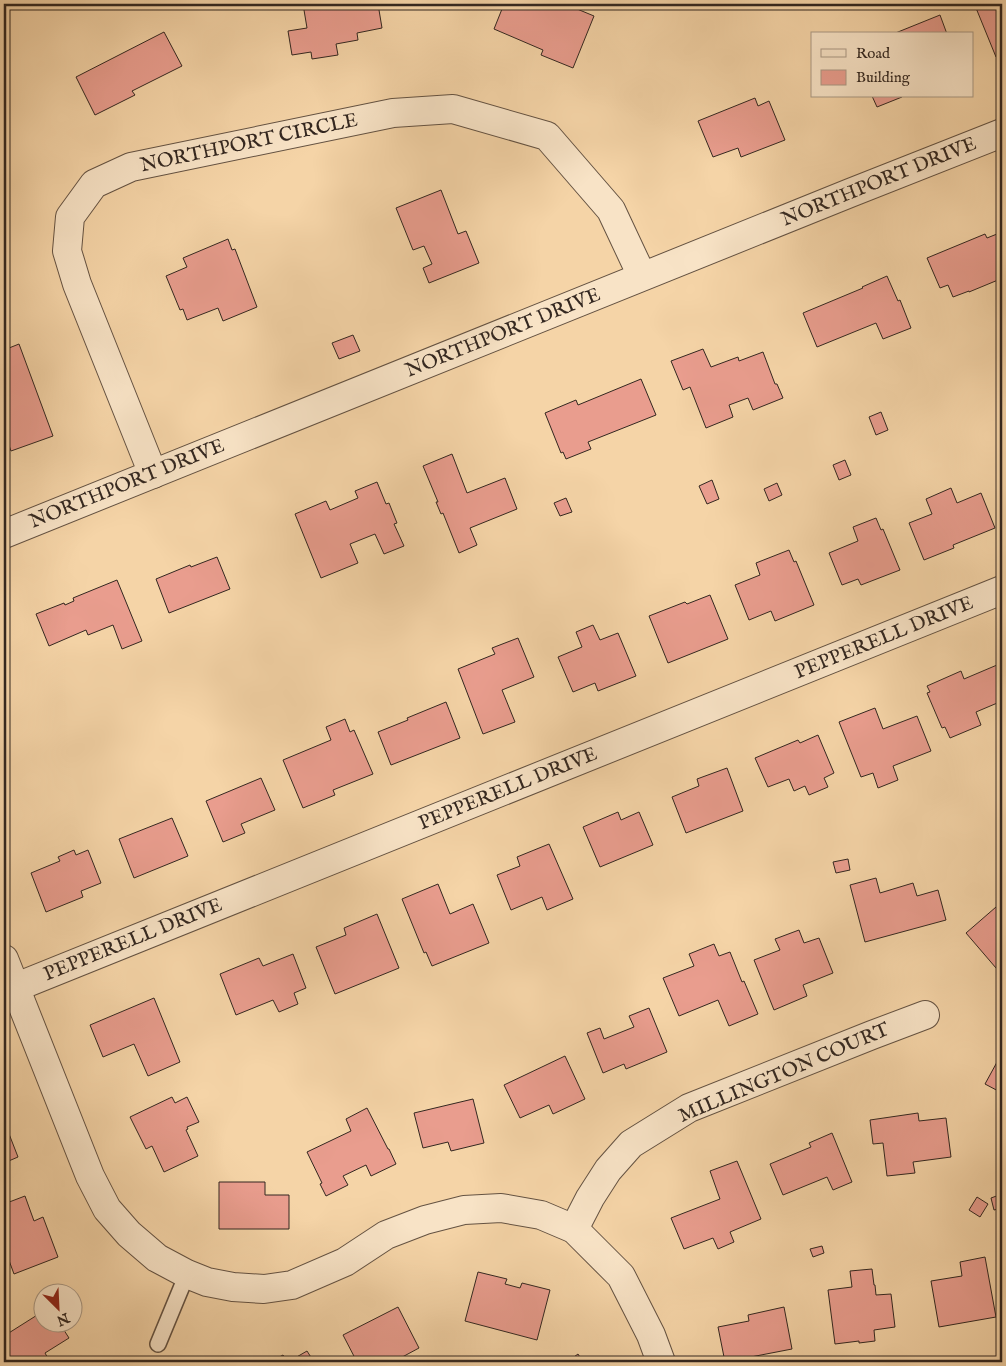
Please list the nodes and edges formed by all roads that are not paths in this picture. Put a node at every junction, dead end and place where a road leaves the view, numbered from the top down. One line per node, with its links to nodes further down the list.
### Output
1 (1002, 133): 2 (street, NORTHPORT DRIVE)
2 (642, 276): 3 (street, NORTHPORT DRIVE); 3 (street, NORTHPORT CIRCLE)
3 (153, 474): 4 (street, NORTHPORT DRIVE)
4 (4, 534)
5 (1002, 590): 7 (street, PEPPERELL DRIVE)
6 (4, 959): 7 (street)
7 (9, 990): 10 (street)
8 (925, 1016): 9 (street, MILLINGTON COURT)
9 (574, 1229): 10 (street); 12 (street)
10 (187, 1274): 11 (lane)
11 (158, 1344)
12 (662, 1362)

